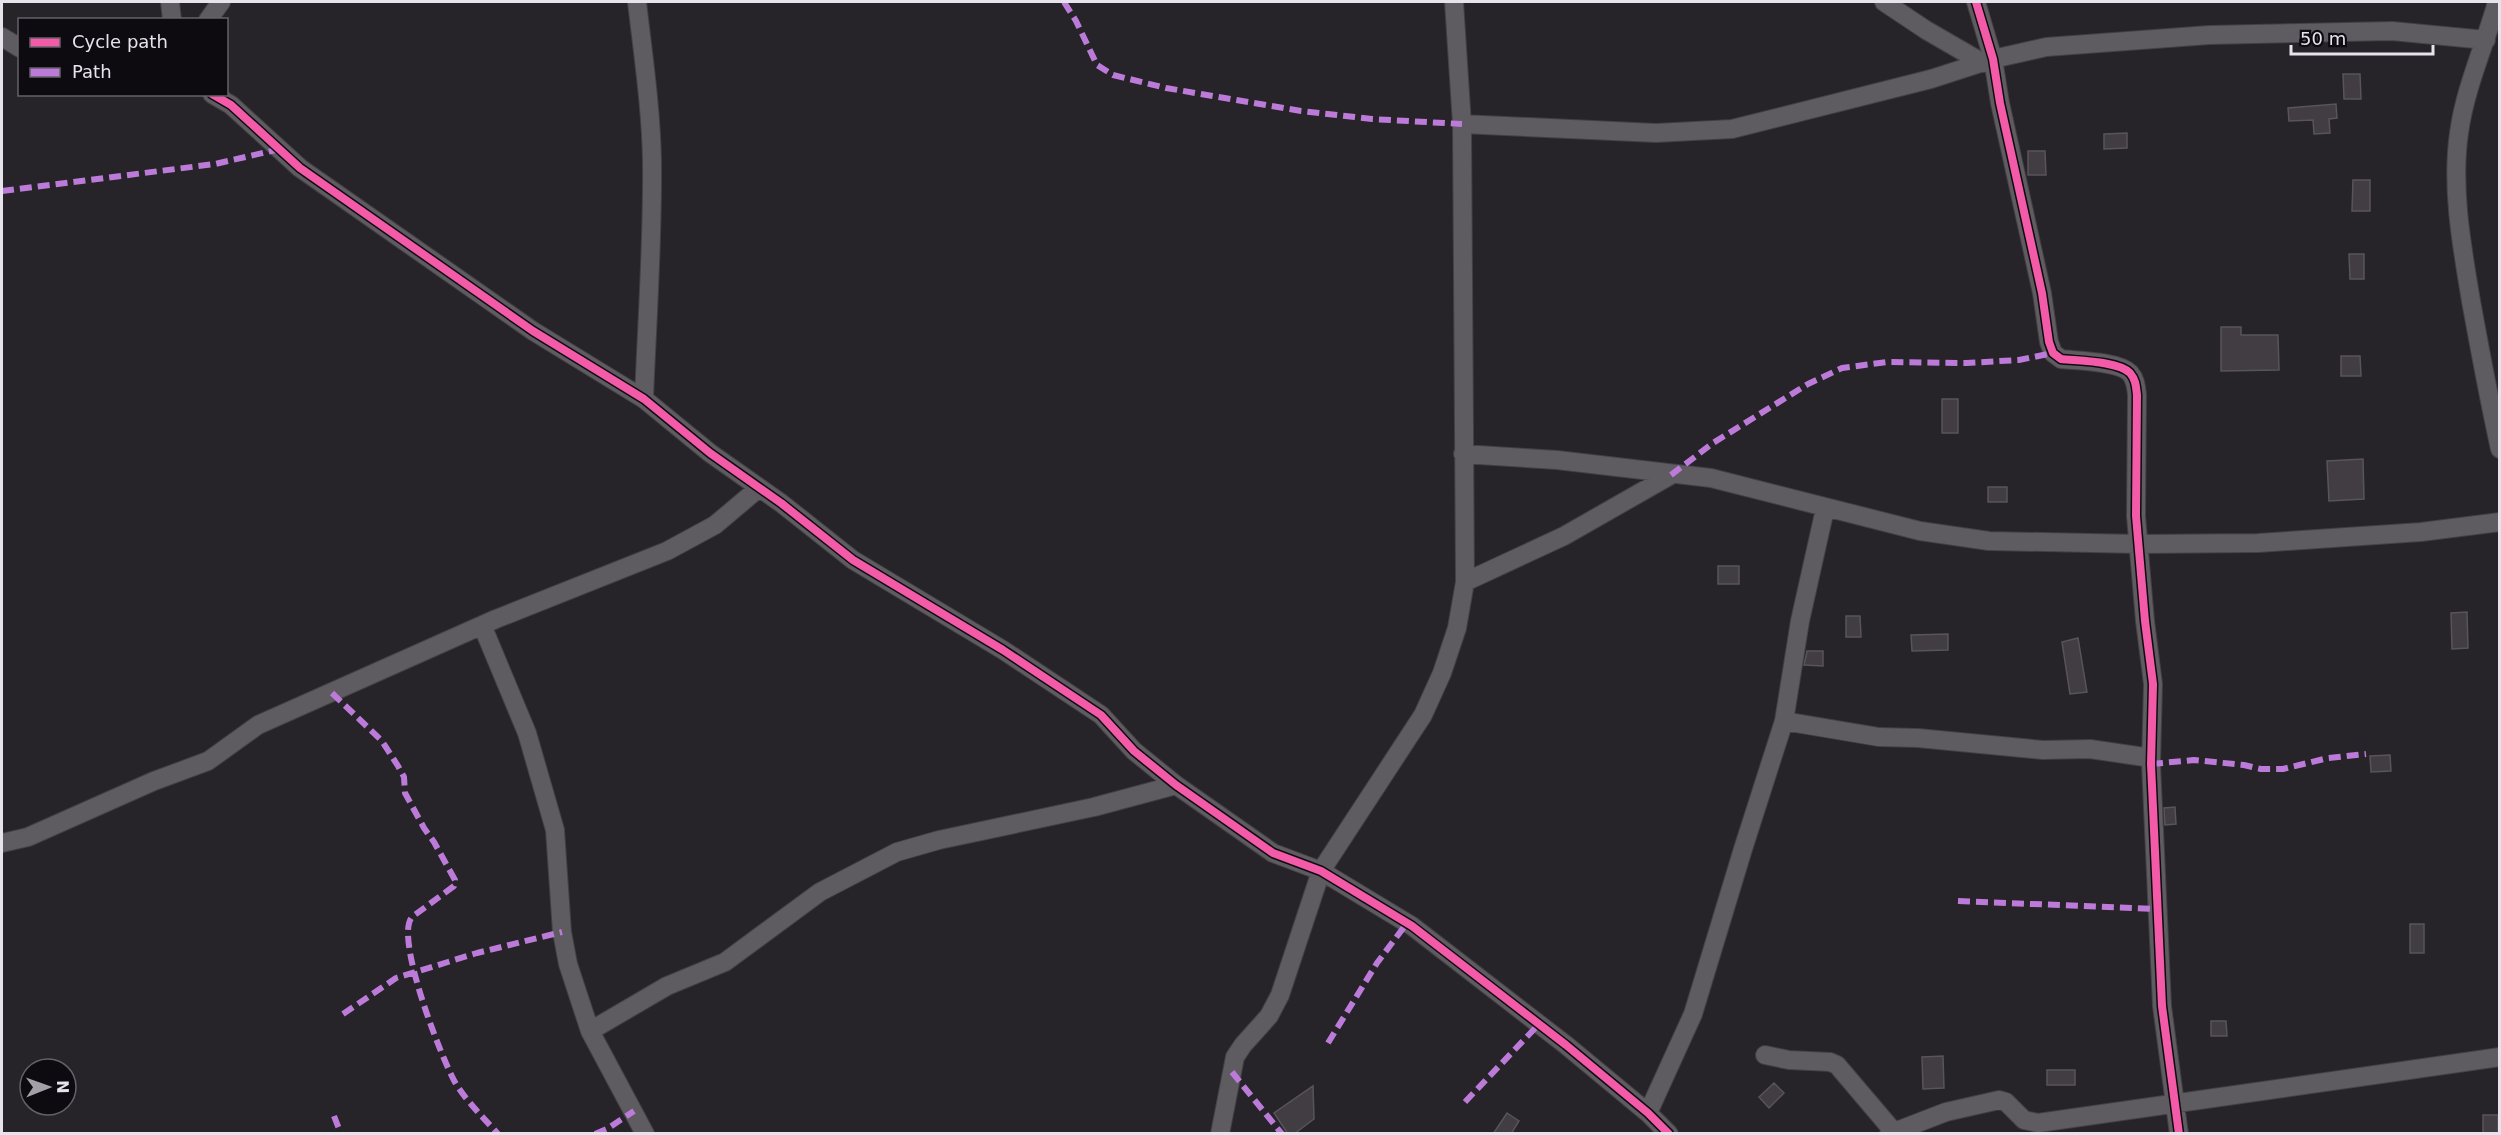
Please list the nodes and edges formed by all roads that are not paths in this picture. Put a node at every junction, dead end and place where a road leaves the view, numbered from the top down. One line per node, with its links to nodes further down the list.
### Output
1 (170, 2): 8 (street)
2 (221, 2): 9 (street)
3 (637, 2): 16 (street)
4 (1454, 2): 15 (street)
5 (1884, 2): 13 (street)
6 (1976, 2): 13 (street)
7 (2497, 2): 11 (street)
8 (172, 18)
9 (209, 18)
10 (2, 37): 12 (street)
11 (2486, 40): 13 (street); 17 (street)
12 (18, 47)
13 (1988, 61): 15 (street); 23 (street)
14 (215, 96): 16 (street)
15 (1462, 124): 18 (street)
16 (644, 399): 20 (street)
17 (2499, 449)
18 (1463, 454): 19 (street); 24 (street)
19 (1671, 474): 21 (street); 24 (street)
20 (759, 488): 25 (street); 28 (street)
21 (1826, 509): 23 (street); 26 (street)
22 (2499, 522): 23 (street)
23 (2139, 544): 27 (street)
24 (1465, 582): 30 (street)
25 (482, 625): 29 (street); 31 (street)
26 (1784, 721): 27 (street); 35 (street)
27 (2151, 758): 34 (street)
28 (1176, 785): 30 (street); 31 (street)
29 (2, 843)
30 (1321, 871): 35 (street); 38 (street)
31 (590, 1031): 37 (street)
32 (1765, 1055): 36 (street)
33 (2499, 1056): 34 (street)
34 (2176, 1103): 36 (street); 40 (street)
35 (1648, 1113): 39 (street)
36 (1891, 1133)
37 (645, 1134)
38 (1220, 1134)
39 (1669, 1134)
40 (2179, 1134)

